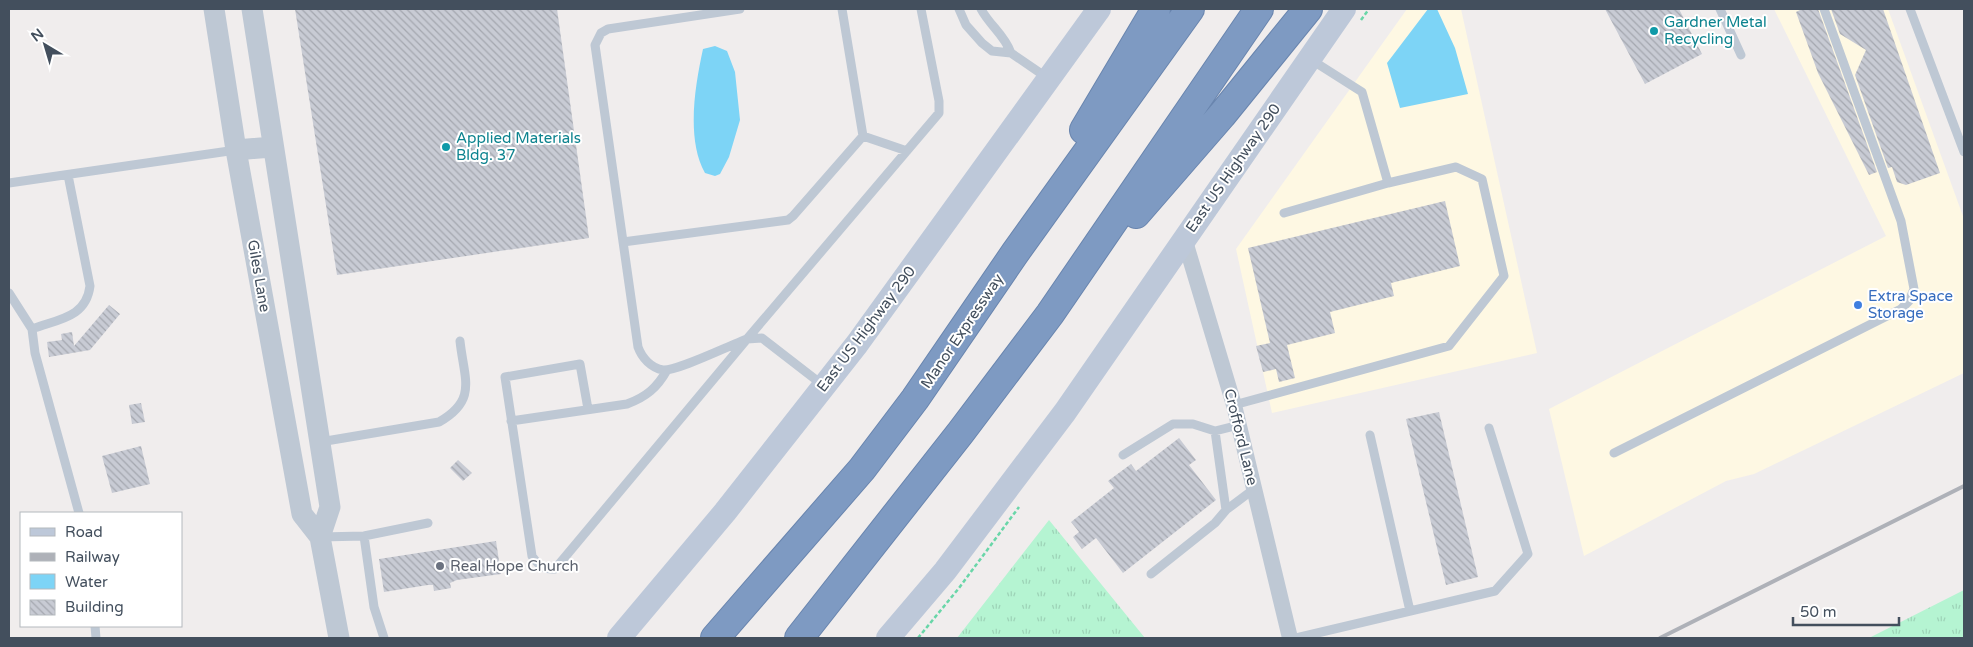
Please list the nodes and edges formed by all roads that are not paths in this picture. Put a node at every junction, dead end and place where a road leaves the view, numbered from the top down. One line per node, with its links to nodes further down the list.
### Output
1 (214, 9): 23 (street, Giles Lane)
2 (252, 9): 22 (street, Giles Lane)
3 (740, 9): 31 (lane)
4 (842, 9): 21 (lane)
5 (921, 9): 24 (lane)
6 (959, 9): 17 (lane)
7 (981, 9): 17 (lane)
8 (1100, 9): 20 (main road, East US Highway 290)
9 (1156, 9): 32 (highway)
10 (1190, 9): 32 (highway, Manor Expressway)
11 (1259, 9): 34 (highway)
12 (1308, 9): 34 (highway)
13 (1344, 9): 19 (main road, East US Highway 290)
14 (1720, 9): 18 (lane)
15 (1824, 9): 48 (lane)
16 (1910, 9): 25 (lane)
17 (1011, 53): 20 (lane)
18 (1741, 55)
19 (1310, 58): 28 (lane); 30 (main road, East US Highway 290)
20 (1050, 80): 39 (main road, East US Highway 290)
21 (863, 136): 24 (lane); 31 (lane)
22 (272, 147): 23 (street); 47 (street, Giles Lane)
23 (236, 150): 26 (lane); 55 (street, Giles Lane)
24 (907, 151): 36 (lane)
25 (1964, 152)
26 (68, 175): 27 (lane); 35 (lane)
27 (9, 183)
28 (1388, 183): 29 (lane); 40 (lane)
29 (1284, 213)
30 (1184, 238): 40 (street, Crofford Lane); 63 (main road, East US Highway 290)
31 (623, 242): 38 (lane)
32 (1015, 254): 61 (highway, Manor Expressway)
33 (9, 293): 35 (lane)
34 (1050, 314): 62 (highway)
35 (32, 329): 52 (lane)
36 (747, 338): 38 (lane); 39 (lane); 42 (lane)
37 (460, 341): 47 (lane)
38 (667, 370): 41 (lane)
39 (824, 386): 60 (main road, East US Highway 290)
40 (1234, 405): 43 (street, Crofford Lane)
41 (588, 409): 42 (lane); 42 (lane)
42 (511, 421)
43 (1239, 425): 45 (lane); 50 (street, Crofford Lane)
44 (1489, 428): 57 (lane)
45 (1215, 431): 49 (lane); 51 (lane)
46 (1370, 435): 57 (lane)
47 (319, 442): 55 (street, Giles Lane)
48 (1614, 453)
49 (1123, 455)
50 (1254, 489): 51 (lane); 64 (street, Crofford Lane)
51 (1226, 510): 56 (lane)
52 (79, 512)
53 (428, 523): 54 (lane)
54 (364, 536): 55 (lane); 59 (lane)
55 (320, 537): 58 (street, Giles Lane)
56 (1152, 574)
57 (1410, 611): 65 (lane)
58 (339, 638)
59 (384, 638)
60 (619, 638)
61 (715, 638)
62 (799, 638)
63 (888, 638)
64 (1290, 638)
65 (1296, 638)

